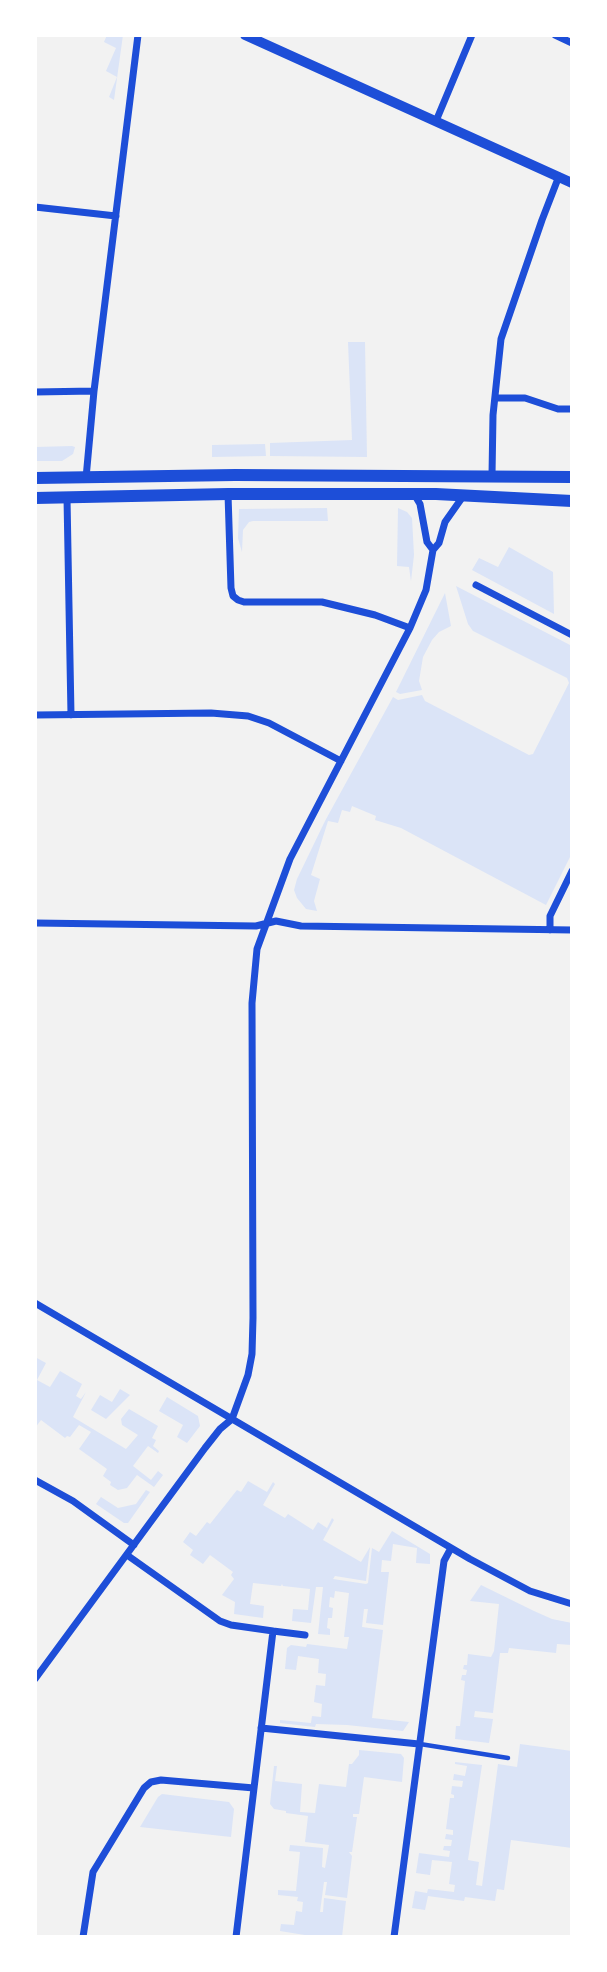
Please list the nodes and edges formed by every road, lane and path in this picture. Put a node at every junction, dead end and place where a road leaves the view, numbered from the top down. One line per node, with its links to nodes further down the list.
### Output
1 (138, 35): 10 (street)
2 (245, 35): 6 (street)
3 (472, 35): 6 (street)
4 (555, 35): 5 (street)
5 (572, 43)
6 (436, 121): 7 (street)
7 (559, 176): 8 (street); 13 (street)
8 (572, 183)
9 (35, 207): 10 (street)
10 (116, 216): 11 (street)
11 (94, 391): 12 (street); 18 (street)
12 (35, 392)
13 (495, 398): 14 (street); 15 (street)
14 (572, 409)
15 (492, 475): 16 (main road); 18 (main road)
16 (572, 477)
17 (35, 478): 18 (main road)
18 (86, 478)
19 (228, 494): 20 (main road); 23 (main road); 27 (street)
20 (414, 494): 21 (main road); 25 (street)
21 (464, 494): 24 (main road); 25 (street)
22 (35, 498): 23 (main road)
23 (66, 498): 30 (street)
24 (572, 501)
25 (433, 550): 27 (street)
26 (476, 585): 28 (street)
27 (410, 628): 31 (street)
28 (572, 635)
29 (35, 715): 30 (street)
30 (72, 715): 31 (street)
31 (341, 761): 34 (street)
32 (572, 872): 35 (street)
33 (35, 923): 34 (street)
34 (265, 924): 35 (street); 38 (street)
35 (550, 930): 36 (street)
36 (572, 930)
37 (35, 1303): 38 (street)
38 (232, 1419): 40 (street); 41 (street)
39 (35, 1480): 40 (street)
40 (135, 1545): 42 (street)
41 (451, 1548): 43 (street); 48 (street)
42 (127, 1555): 44 (street); 46 (street)
43 (572, 1604)
44 (273, 1631): 45 (street); 47 (street)
45 (304, 1635)
46 (35, 1679)
47 (261, 1728): 48 (street); 50 (street)
48 (419, 1744): 49 (lane); 53 (street)
49 (508, 1758)
50 (254, 1788): 51 (street); 52 (street)
51 (83, 1937)
52 (236, 1937)
53 (394, 1937)

